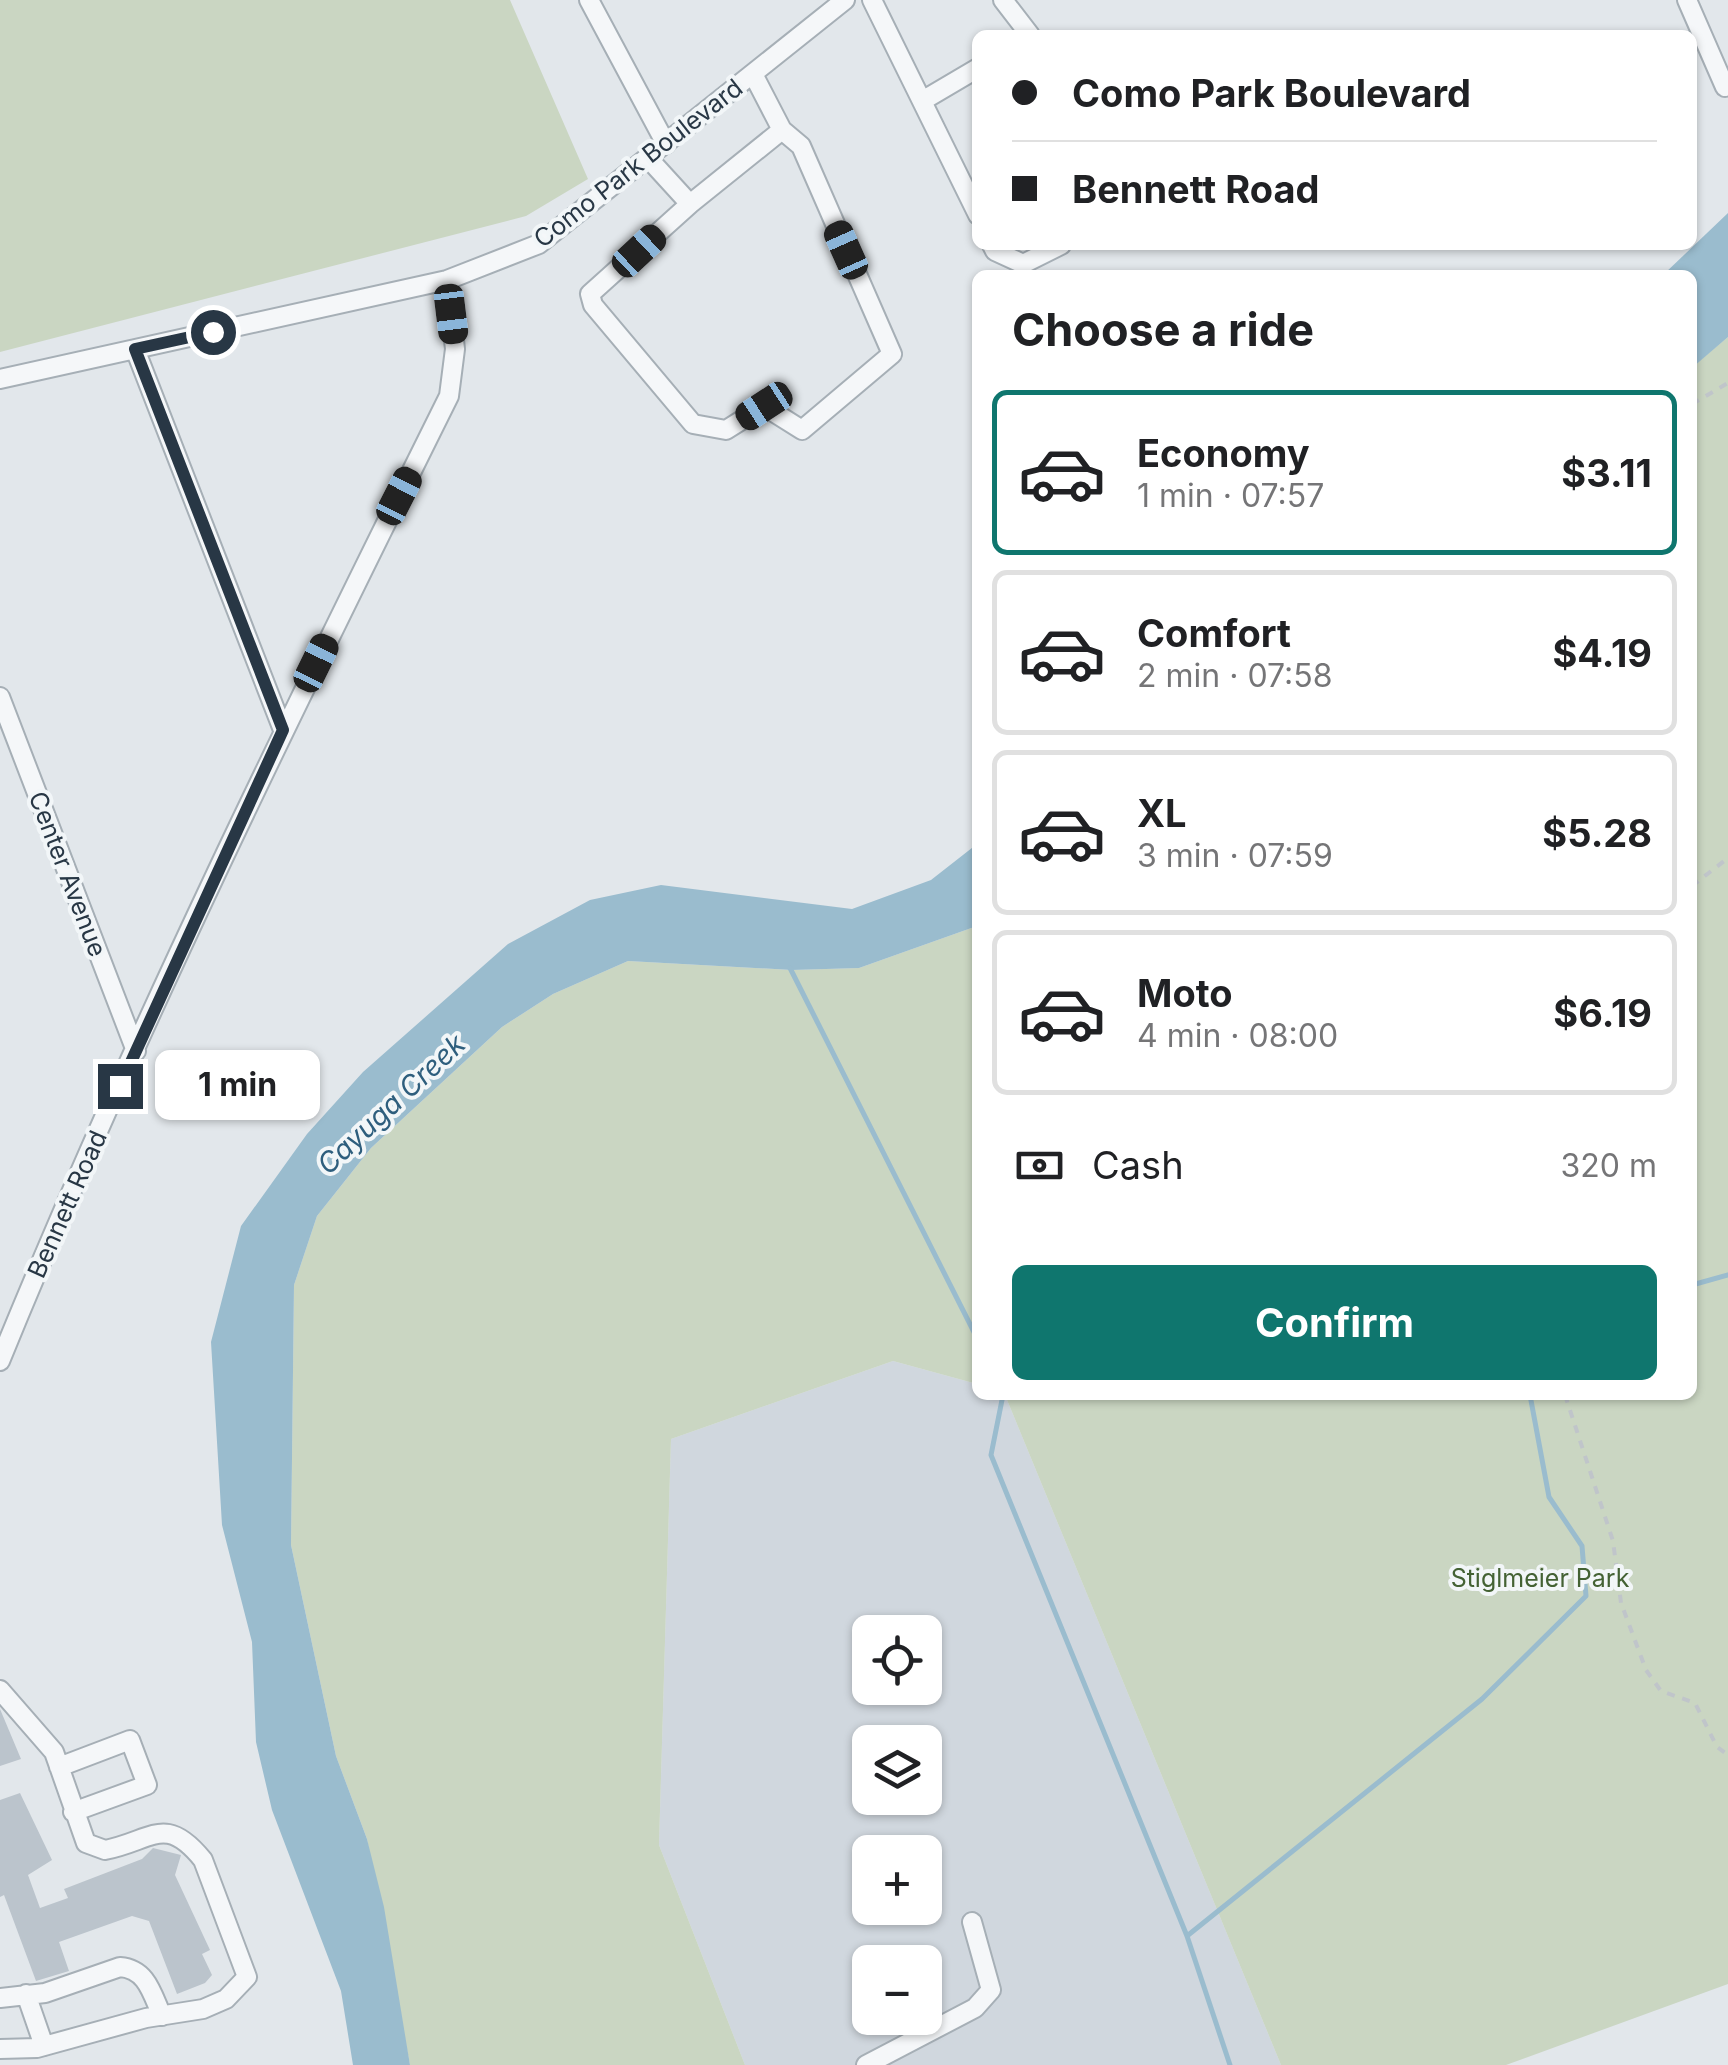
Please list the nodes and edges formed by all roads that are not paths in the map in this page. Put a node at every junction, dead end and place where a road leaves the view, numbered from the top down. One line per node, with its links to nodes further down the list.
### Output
1 (589, 0): 12 (street)
2 (845, 0): 8 (street, Como Park Boulevard)
3 (872, 0): 10 (street)
4 (1003, 0): 6 (street)
5 (1688, 0): 9 (street)
6 (1026, 30)
7 (972, 72): 10 (street)
8 (753, 74): 11 (street); 12 (street, Como Park Boulevard)
9 (1725, 87)
10 (922, 101): 14 (street)
11 (782, 130): 15 (street); 15 (street)
12 (666, 144): 13 (street, Como Park Boulevard)
13 (648, 158): 15 (street); 18 (street, Como Park Boulevard)
14 (972, 203)
15 (690, 204)
16 (994, 250): 17 (street)
17 (1051, 250)
18 (446, 280): 19 (street, Como Park Boulevard); 22 (street, Bennett Road)
19 (135, 349): 20 (street, Como Park Boulevard); 22 (street)
20 (0, 379)
21 (0, 697): 23 (street, Center Avenue)
22 (283, 730): 23 (street, Bennett Road)
23 (136, 1051): 24 (street, Bennett Road)
24 (0, 1361)
25 (0, 1690): 26 (street)
26 (59, 1767): 27 (street); 27 (street)
27 (74, 1812): 31 (street)
28 (972, 1922): 34 (street)
29 (26, 1994): 30 (street); 31 (street); 32 (street)
30 (0, 1998)
31 (162, 2016): 32 (street)
32 (44, 2046): 33 (street)
33 (0, 2049)
34 (866, 2065)

